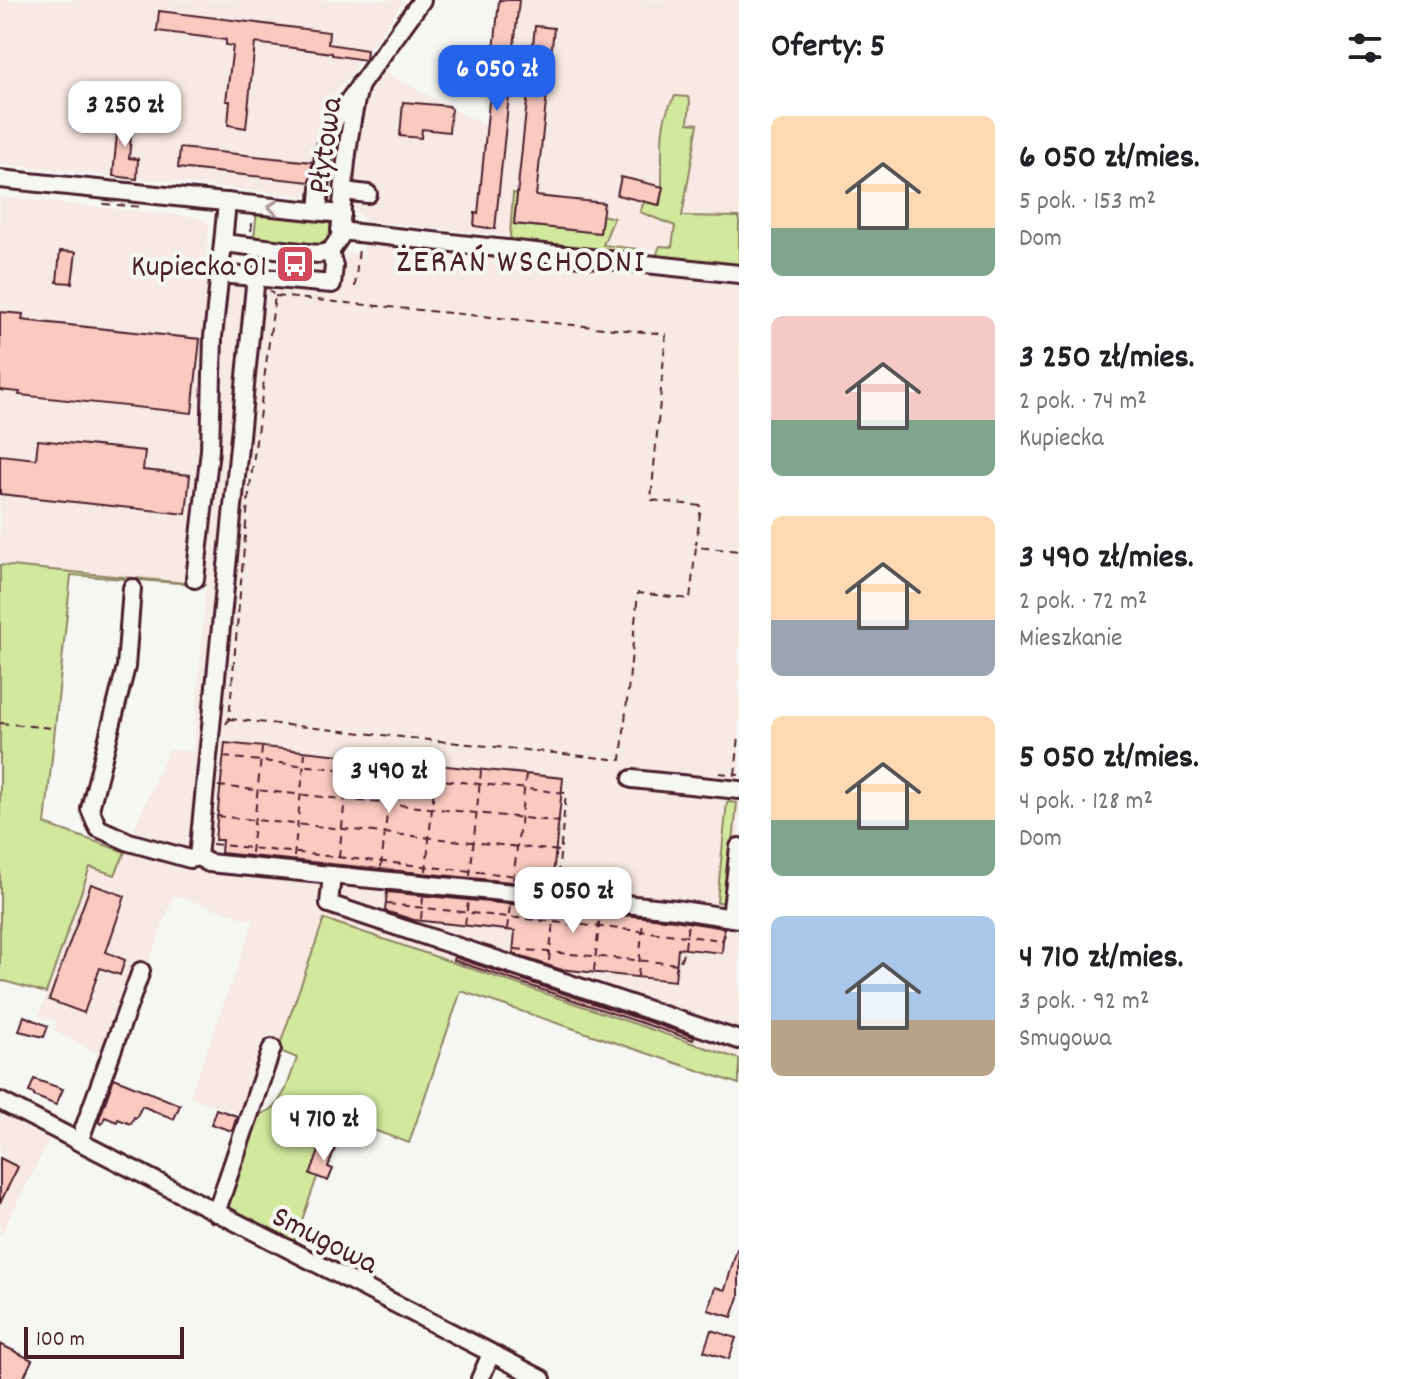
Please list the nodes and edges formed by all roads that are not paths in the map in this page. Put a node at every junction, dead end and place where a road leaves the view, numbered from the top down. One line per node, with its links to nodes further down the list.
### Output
1 (422, 0): 2 (street, Płytowa)
2 (360, 84): 4 (street, Płytowa); 5 (street, Płytowa)
3 (0, 179): 7 (street)
4 (321, 186): 5 (street); 8 (street, Płytowa)
5 (344, 190): 6 (street); 9 (street, Płytowa)
6 (368, 194)
7 (227, 202): 8 (street, one-way to 7); 10 (street)
8 (318, 211): 9 (street)
9 (341, 223): 11 (street); 13 (street)
10 (223, 243): 11 (street); 12 (street)
11 (330, 252): 14 (street)
12 (220, 274): 14 (street); 15 (street)
13 (739, 274)
14 (256, 276): 20 (street)
15 (195, 579)
16 (132, 588): 20 (street)
17 (632, 779): 18 (street)
18 (738, 780)
19 (739, 847): 22 (street)
20 (198, 857): 21 (street)
21 (332, 875): 22 (street); 24 (street)
22 (735, 918)
23 (141, 971): 27 (street)
24 (739, 1040)
25 (272, 1048): 28 (street)
26 (0, 1101): 27 (street, Smugowa)
27 (79, 1142): 28 (street, Smugowa)
28 (216, 1213): 29 (street, Smugowa)
29 (491, 1354): 30 (street); 31 (street, Smugowa)
30 (480, 1379)
31 (542, 1379)

